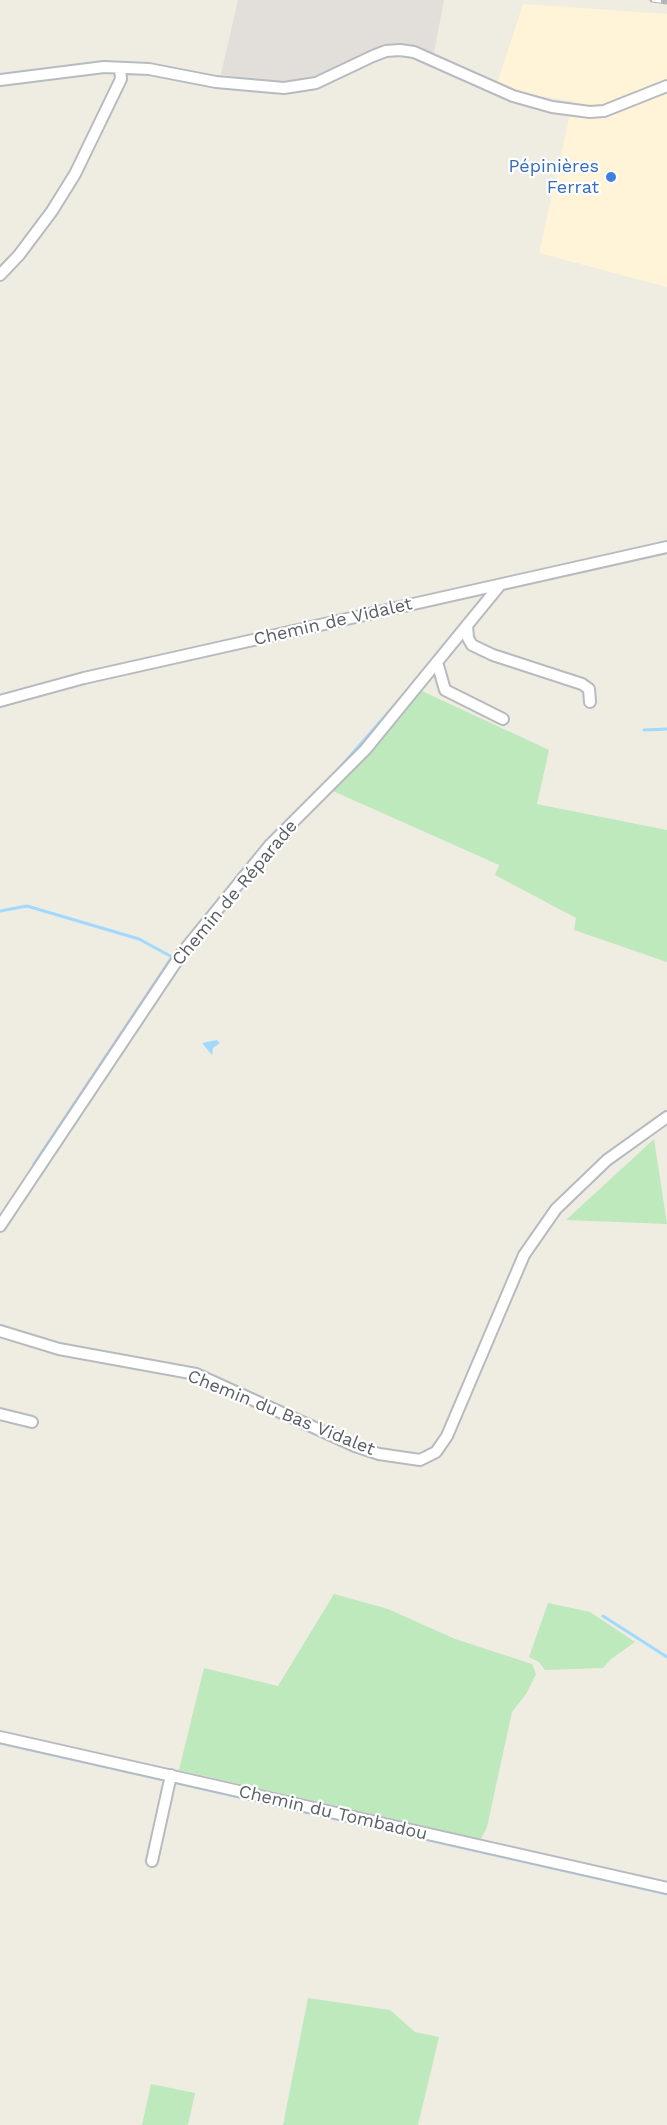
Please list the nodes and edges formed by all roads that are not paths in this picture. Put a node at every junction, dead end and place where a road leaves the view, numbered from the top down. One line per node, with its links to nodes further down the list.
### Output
1 (120, 68): 2 (street); 3 (street); 4 (street)
2 (0, 80)
3 (667, 87)
4 (0, 275)
5 (667, 547): 6 (street, Chemin de Vidalet)
6 (500, 585): 7 (street, Chemin de Réparade); 9 (street, Chemin de Vidalet)
7 (467, 625): 8 (street, Chemin de Réparade); 10 (street)
8 (437, 662): 11 (street); 13 (street, Chemin de Réparade)
9 (0, 701)
10 (590, 702)
11 (503, 719)
12 (667, 1118): 14 (street, Chemin du Bas Vidalet)
13 (0, 1226)
14 (0, 1331)
15 (0, 1414): 16 (street)
16 (32, 1422)
17 (0, 1737): 18 (street, Chemin du Tombadou)
18 (171, 1775): 19 (street); 20 (street, Chemin du Tombadou)
19 (152, 1861)
20 (667, 1888)

